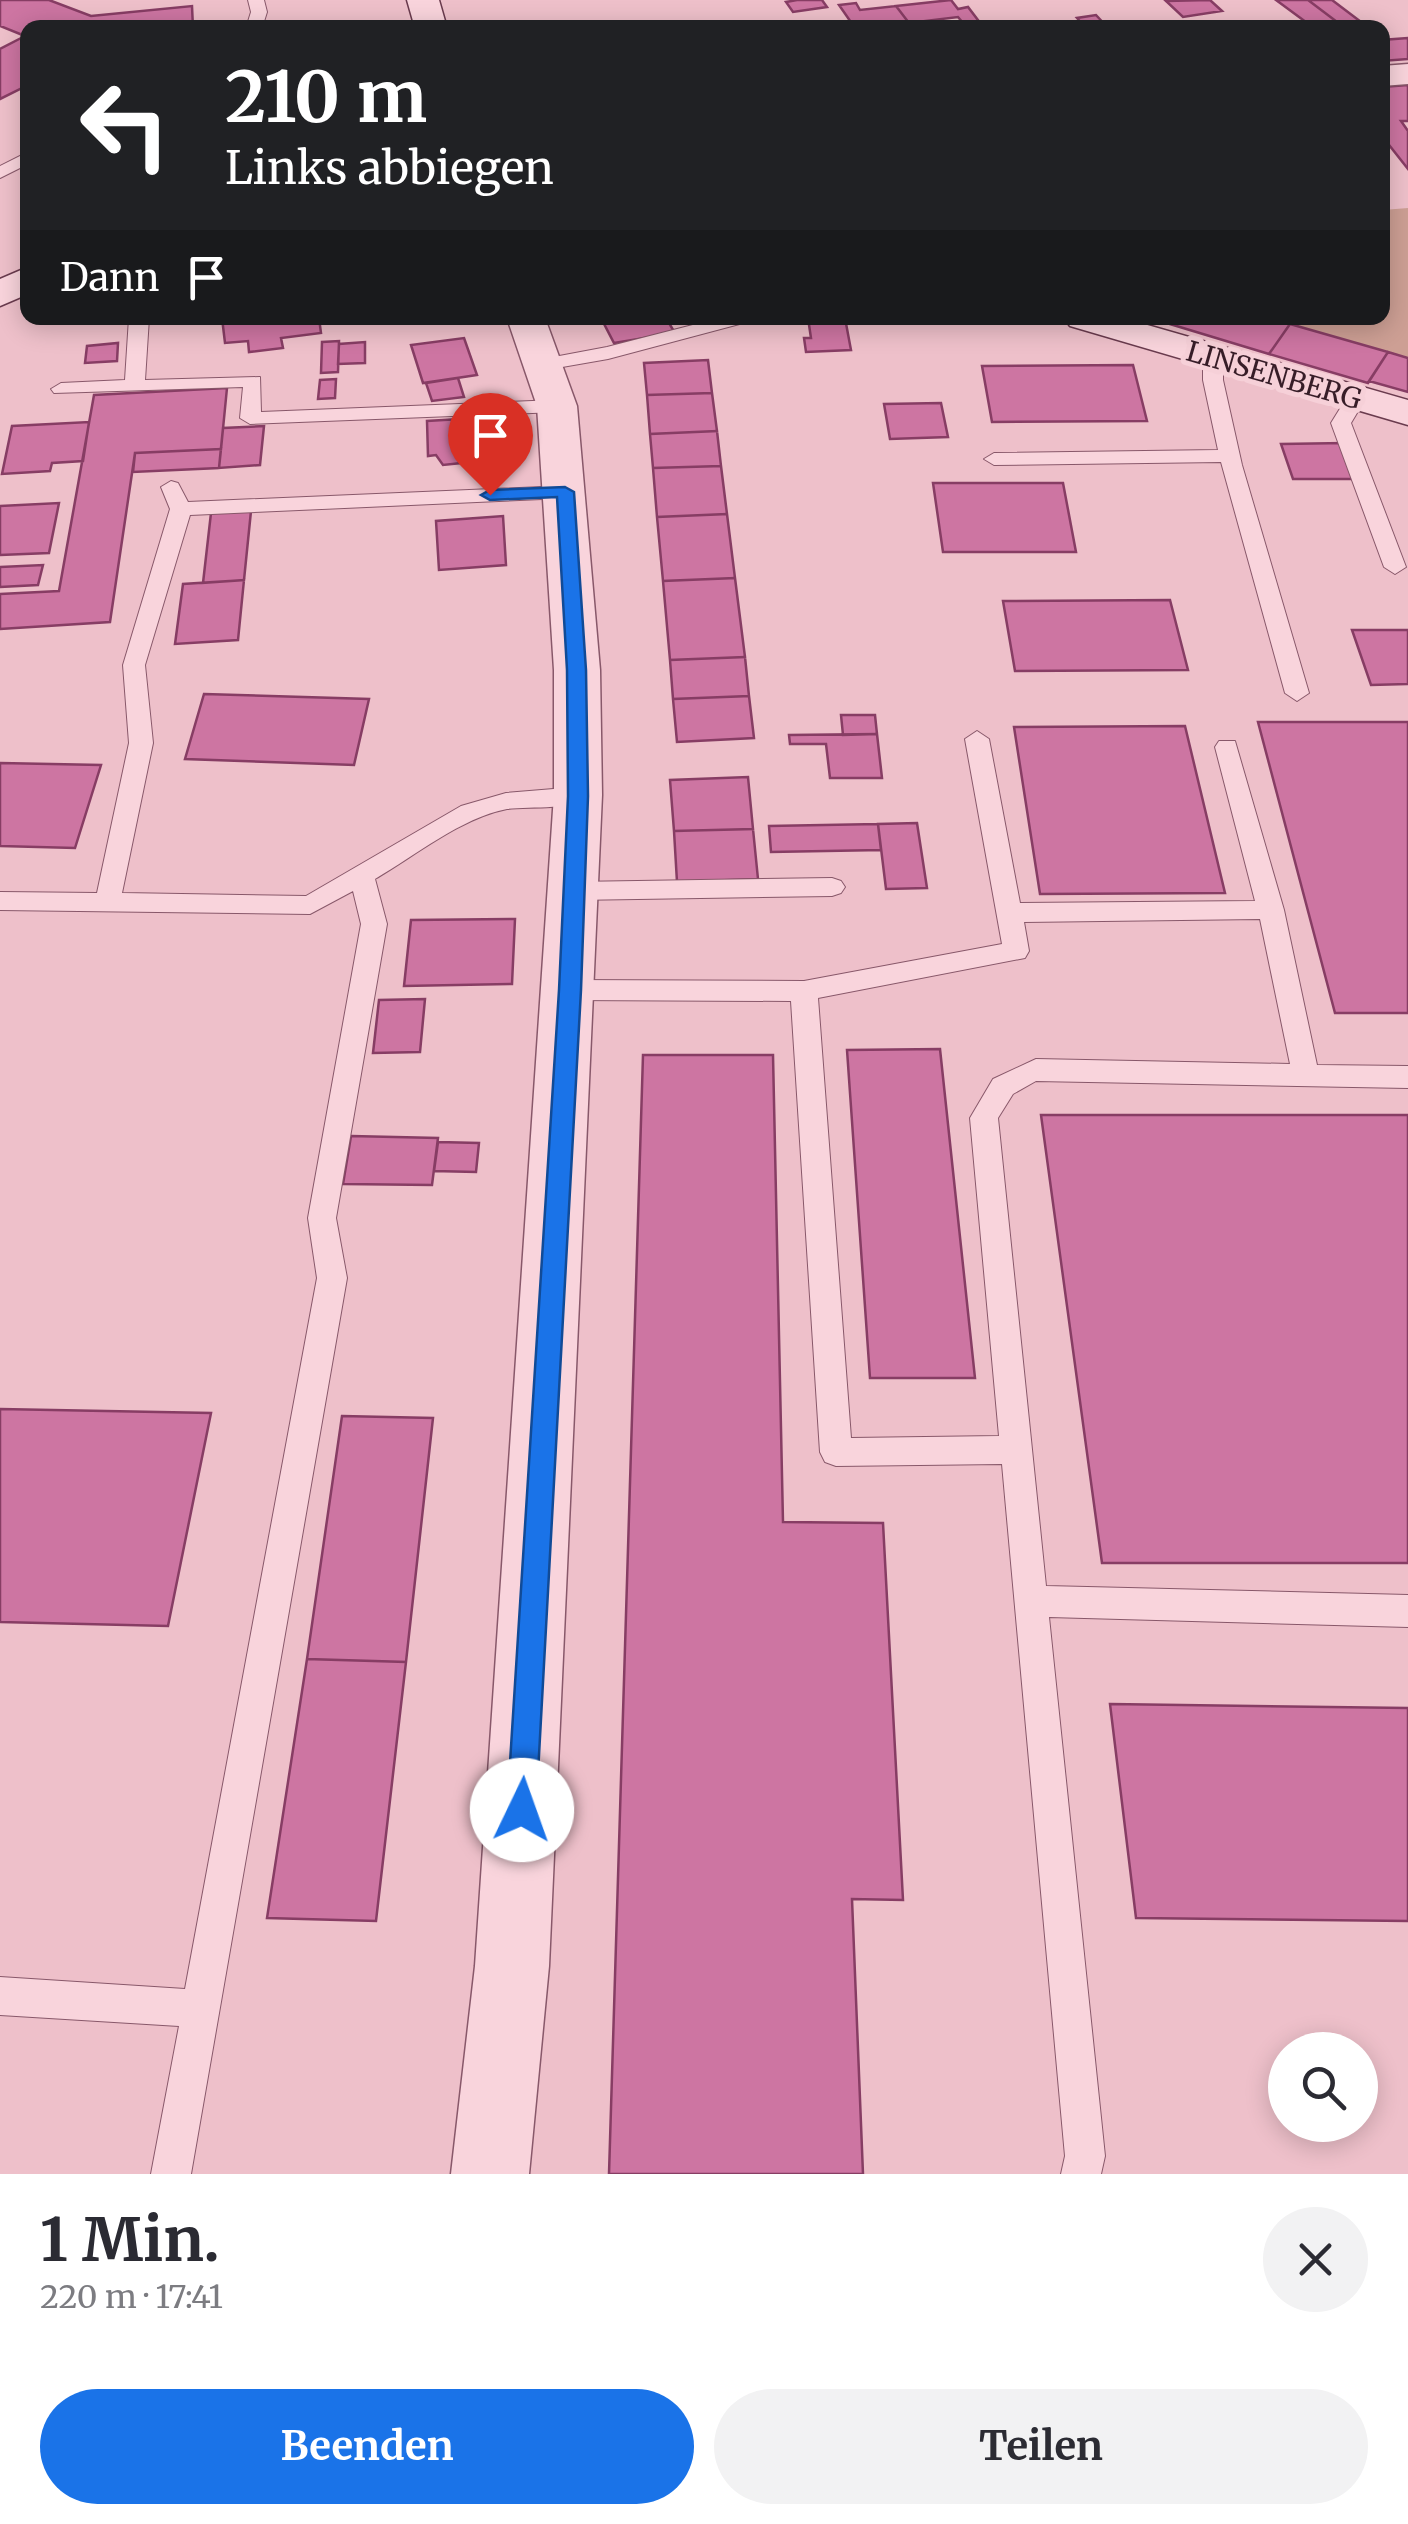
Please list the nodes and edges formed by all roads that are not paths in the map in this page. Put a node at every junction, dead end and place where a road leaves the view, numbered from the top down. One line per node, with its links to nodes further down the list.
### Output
1 (139, 325): 7 (lane)
2 (529, 325): 6 (street)
3 (714, 325): 6 (lane)
4 (1105, 325): 5 (street, LINSENBERG)
5 (1213, 359): 9 (street, LINSENBERG); 11 (lane)
6 (551, 385): 7 (lane); 13 (street)
7 (135, 386): 8 (lane)
8 (61, 389)
9 (1356, 398): 10 (street, LINSENBERG); 14 (lane)
10 (1408, 414)
11 (1230, 456): 12 (lane); 15 (lane)
12 (994, 459)
13 (565, 492): 18 (street); 23 (lane)
14 (1395, 568)
15 (1296, 693)
16 (977, 738): 25 (lane)
17 (1227, 747): 24 (lane)
18 (578, 796): 19 (lane); 21 (street)
19 (362, 875): 23 (lane); 34 (lane)
20 (832, 887): 21 (lane)
21 (574, 891): 26 (street)
22 (0, 901): 23 (lane)
23 (108, 902)
24 (1271, 910): 25 (lane); 28 (lane)
25 (1009, 912): 27 (lane)
26 (570, 990): 27 (lane); 36 (street)
27 (804, 991): 30 (lane)
28 (1306, 1075): 29 (lane); 30 (lane)
29 (1408, 1077)
30 (1016, 1450): 31 (lane)
31 (1031, 1601): 32 (lane); 37 (lane)
32 (1408, 1610)
33 (0, 1996): 34 (lane)
34 (201, 2010): 35 (lane)
35 (171, 2174)
36 (490, 2174)
37 (1081, 2174)

